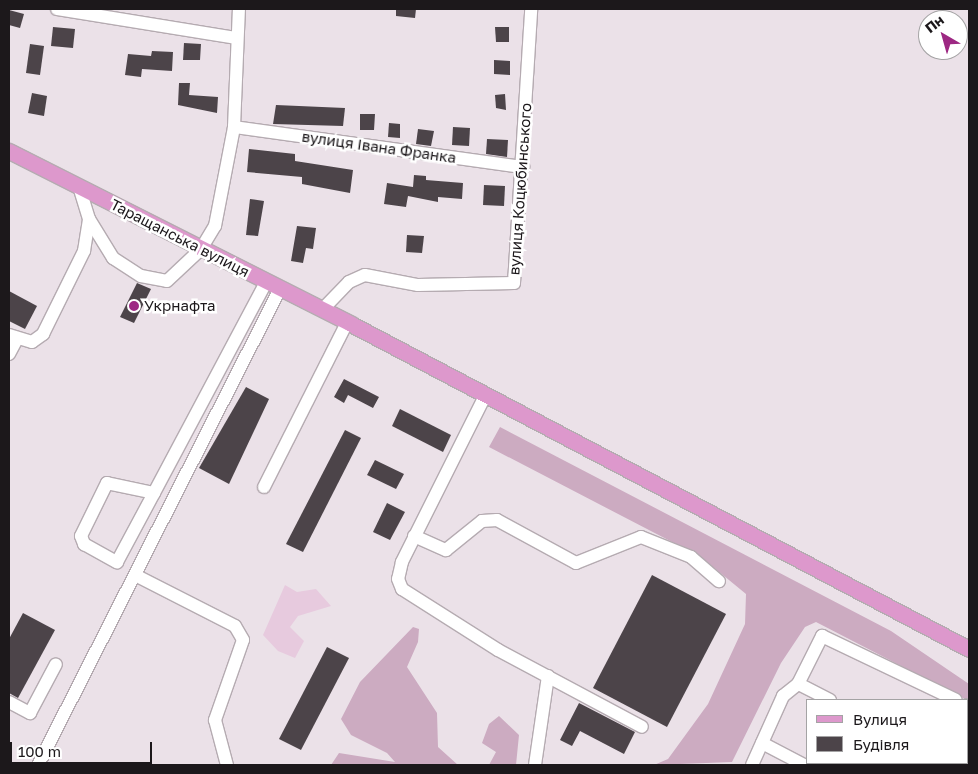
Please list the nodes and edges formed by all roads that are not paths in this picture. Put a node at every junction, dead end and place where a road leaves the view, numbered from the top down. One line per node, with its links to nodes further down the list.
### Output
1 (57, 9): 4 (street)
2 (238, 9): 4 (street)
3 (530, 9): 7 (street, вулиця Коцюбинського)
4 (236, 38): 5 (street)
5 (234, 127): 7 (street, вулиця Івана Франка); 10 (street)
6 (9, 151): 8 (main road, Таращанська вулиця)
7 (523, 167): 13 (street, вулиця Коцюбинського)
8 (79, 186): 9 (street); 10 (main road, Таращанська вулиця)
9 (89, 219): 10 (street); 15 (street)
10 (201, 249): 11 (main road, Таращанська вулиця)
11 (266, 282): 12 (main road, Таращанська вулиця); 19 (street)
12 (280, 289): 13 (main road, Таращанська вулиця); 21 (street)
13 (322, 310): 14 (main road, Таращанська вулиця)
14 (349, 323): 17 (main road, Таращанська вулиця); 18 (street)
15 (13, 337): 16 (street)
16 (9, 354)
17 (485, 396): 20 (street); 23 (main road, Таращанська вулиця)
18 (264, 487)
19 (154, 493): 19 (street)
20 (414, 536): 22 (street); 25 (street)
21 (135, 575): 32 (street); 33 (street)
22 (719, 580)
23 (969, 649)
24 (56, 664): 29 (street)
25 (548, 676): 30 (street); 34 (street)
26 (798, 684): 27 (street); 28 (street); 31 (street)
27 (828, 699)
28 (954, 699)
29 (9, 702)
30 (642, 727)
31 (762, 743): 35 (street); 36 (street)
32 (38, 765)
33 (227, 765)
34 (535, 765)
35 (752, 765)
36 (804, 765)

